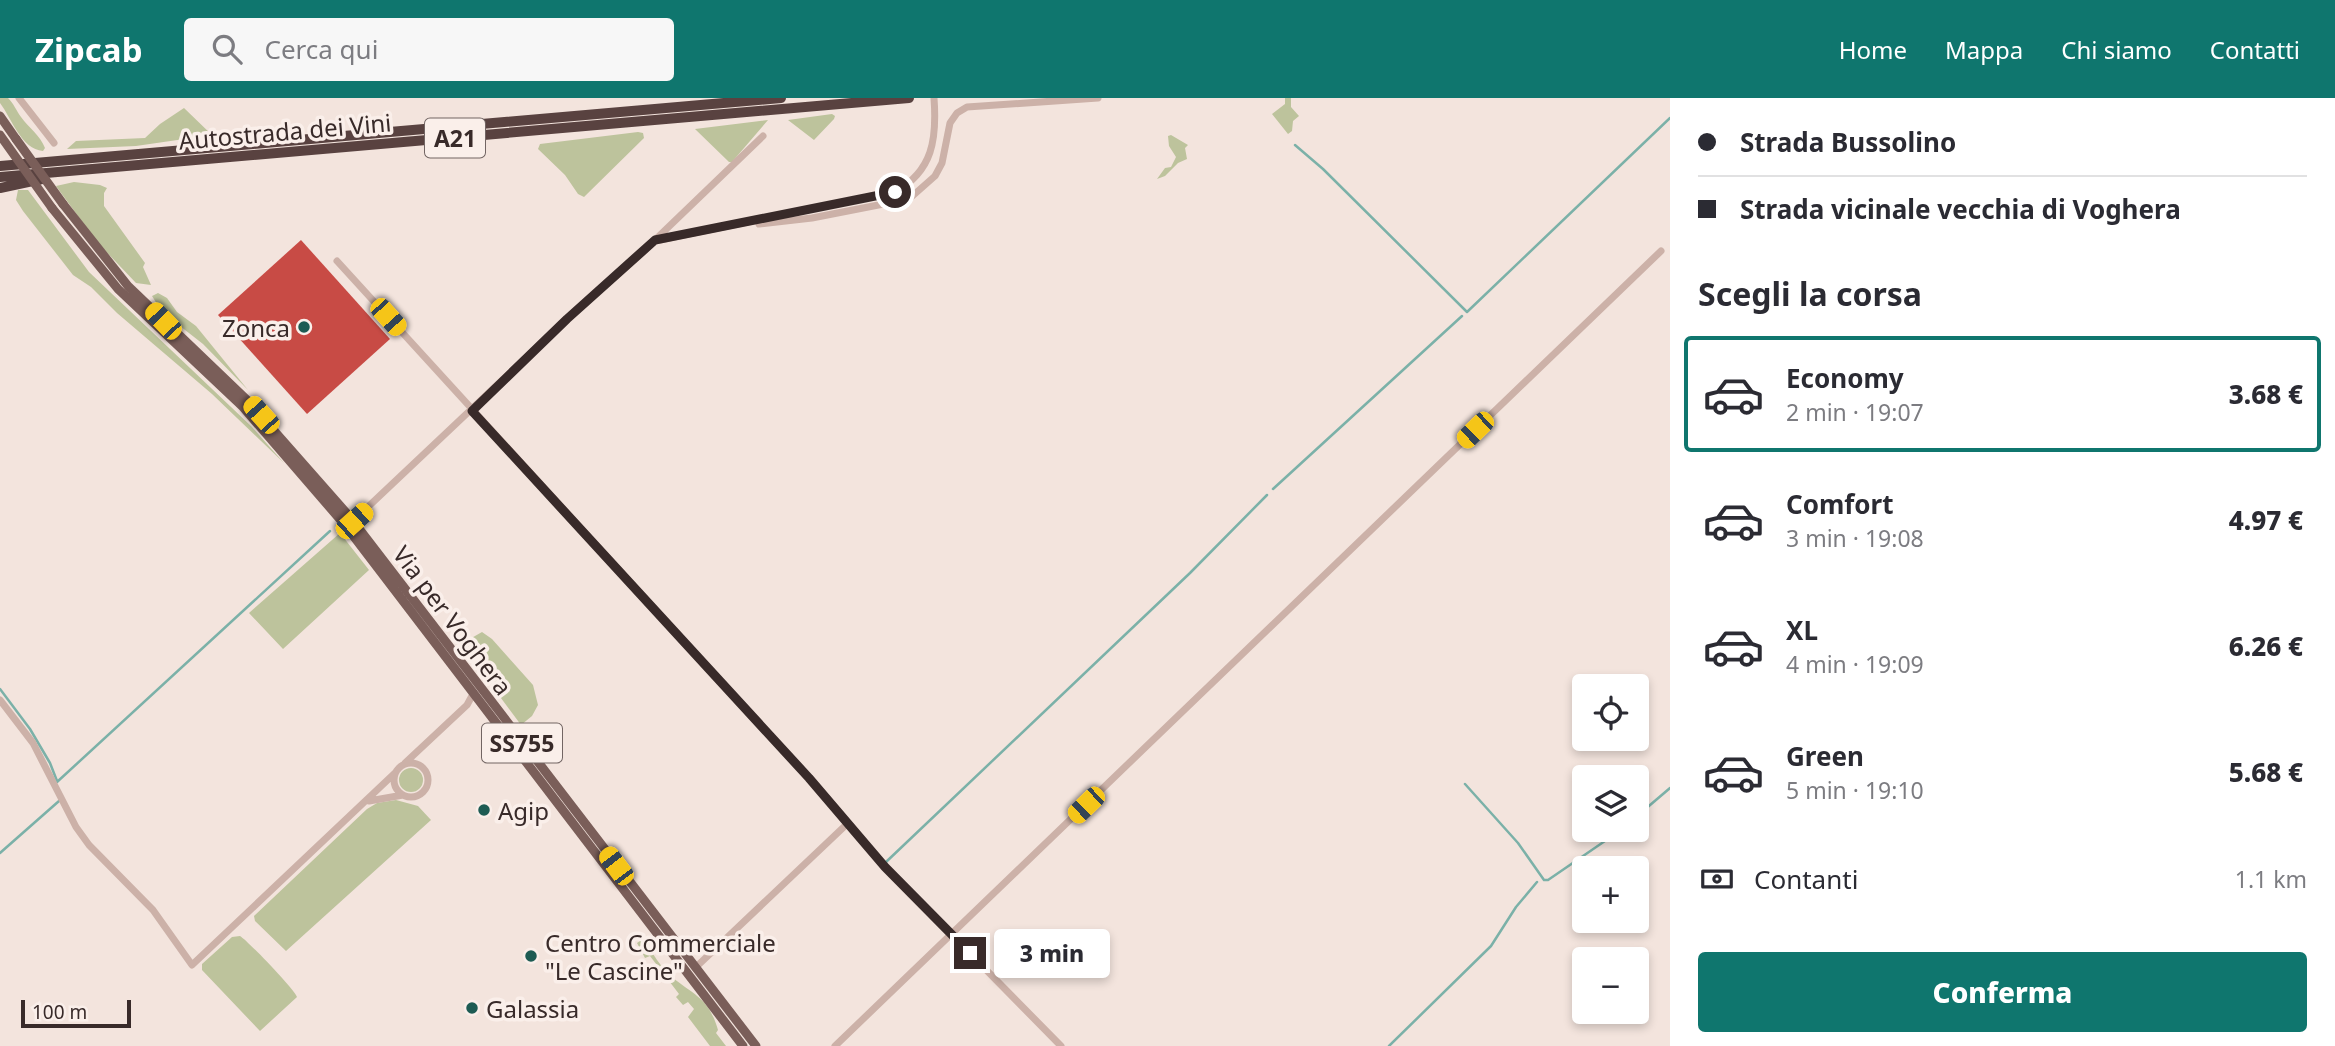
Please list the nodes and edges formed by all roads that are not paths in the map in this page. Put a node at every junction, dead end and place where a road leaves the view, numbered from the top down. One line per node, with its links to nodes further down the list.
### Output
1 (19, 98): 9 (street)
2 (781, 98): 10 (highway, Autostrada dei Vini / A21)
3 (909, 98): 11 (highway, Autostrada dei Vini / A21)
4 (934, 98): 14 (street)
5 (1098, 98): 14 (street)
6 (0, 116): 19 (main road, bridge)
7 (0, 135): 19 (main road, bridge)
8 (762, 136): 15 (street)
9 (54, 143)
10 (0, 166)
11 (105, 168): 12 (highway, Autostrada dei Vini / A21); 13 (highway)
12 (0, 177)
13 (0, 188)
14 (741, 225): 15 (street)
15 (655, 240): 18 (street)
16 (1661, 251): 27 (street)
17 (337, 261): 18 (street)
18 (472, 411): 19 (street); 26 (street)
19 (350, 521): 20 (main road, Via per Voghera / SS755); 28 (main road, Via per Voghera / SS755)
20 (473, 694): 22 (street); 29 (main road, Via per Voghera / SS755)
21 (0, 700): 25 (street)
22 (404, 764): 23 (street); 24 (street)
23 (396, 772): 24 (street); 25 (street)
24 (403, 795): 25 (street)
25 (365, 803)
26 (848, 823): 27 (street); 28 (street)
27 (952, 934): 31 (street); 32 (street)
28 (695, 968): 30 (main road, Via per Voghera / SS755)
29 (743, 1046)
30 (756, 1046)
31 (835, 1046)
32 (1060, 1046)

